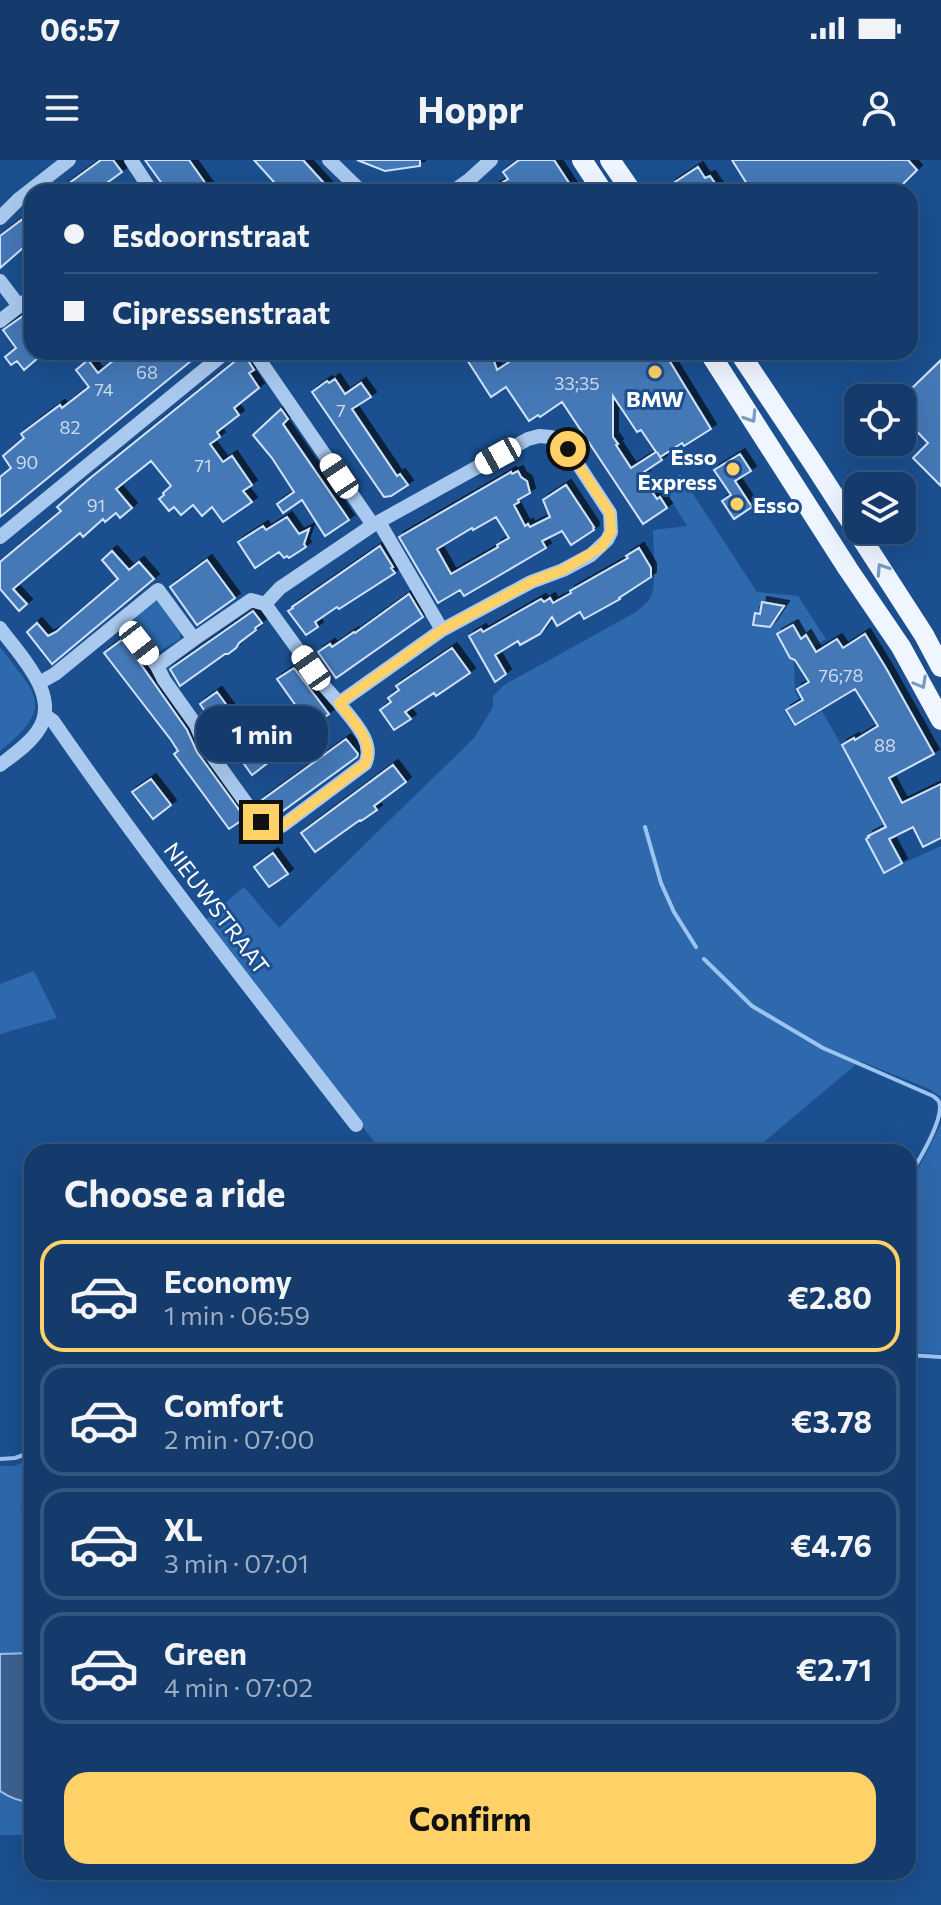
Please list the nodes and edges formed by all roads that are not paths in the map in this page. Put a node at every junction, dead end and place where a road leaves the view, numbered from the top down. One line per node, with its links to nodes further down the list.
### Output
1 (69, 160): 7 (street)
2 (131, 160): 8 (street)
3 (329, 160): 9 (street)
4 (491, 160): 10 (street)
5 (582, 160): 11 (main road)
6 (610, 160): 12 (main road)
7 (38, 184)
8 (147, 184)
9 (354, 184)
10 (463, 184)
11 (598, 184)
12 (626, 184)
13 (24, 195): 14 (street)
14 (0, 218)
15 (0, 281): 17 (street)
16 (24, 302): 17 (street)
17 (19, 306): 18 (street)
18 (0, 321)
19 (216, 360): 24 (street)
20 (260, 360): 23 (street)
21 (714, 360): 35 (main road, one-way to 35)
22 (744, 360): 31 (main road, one-way to 22)
23 (376, 524): 25 (street); 28 (street); 28 (street)
24 (0, 537)
25 (265, 604): 29 (street); 33 (street)
26 (121, 620): 29 (street); 30 (street); 32 (street)
27 (0, 628): 32 (street, NIEUWSTRAAT)
28 (442, 630): 33 (street)
29 (194, 639): 30 (street)
30 (157, 666): 33 (street)
31 (941, 667)
32 (39, 683): 34 (street, NIEUWSTRAAT)
33 (339, 703)
34 (46, 716): 36 (street); 37 (street, NIEUWSTRAAT)
35 (941, 720)
36 (0, 765)
37 (356, 1125)

